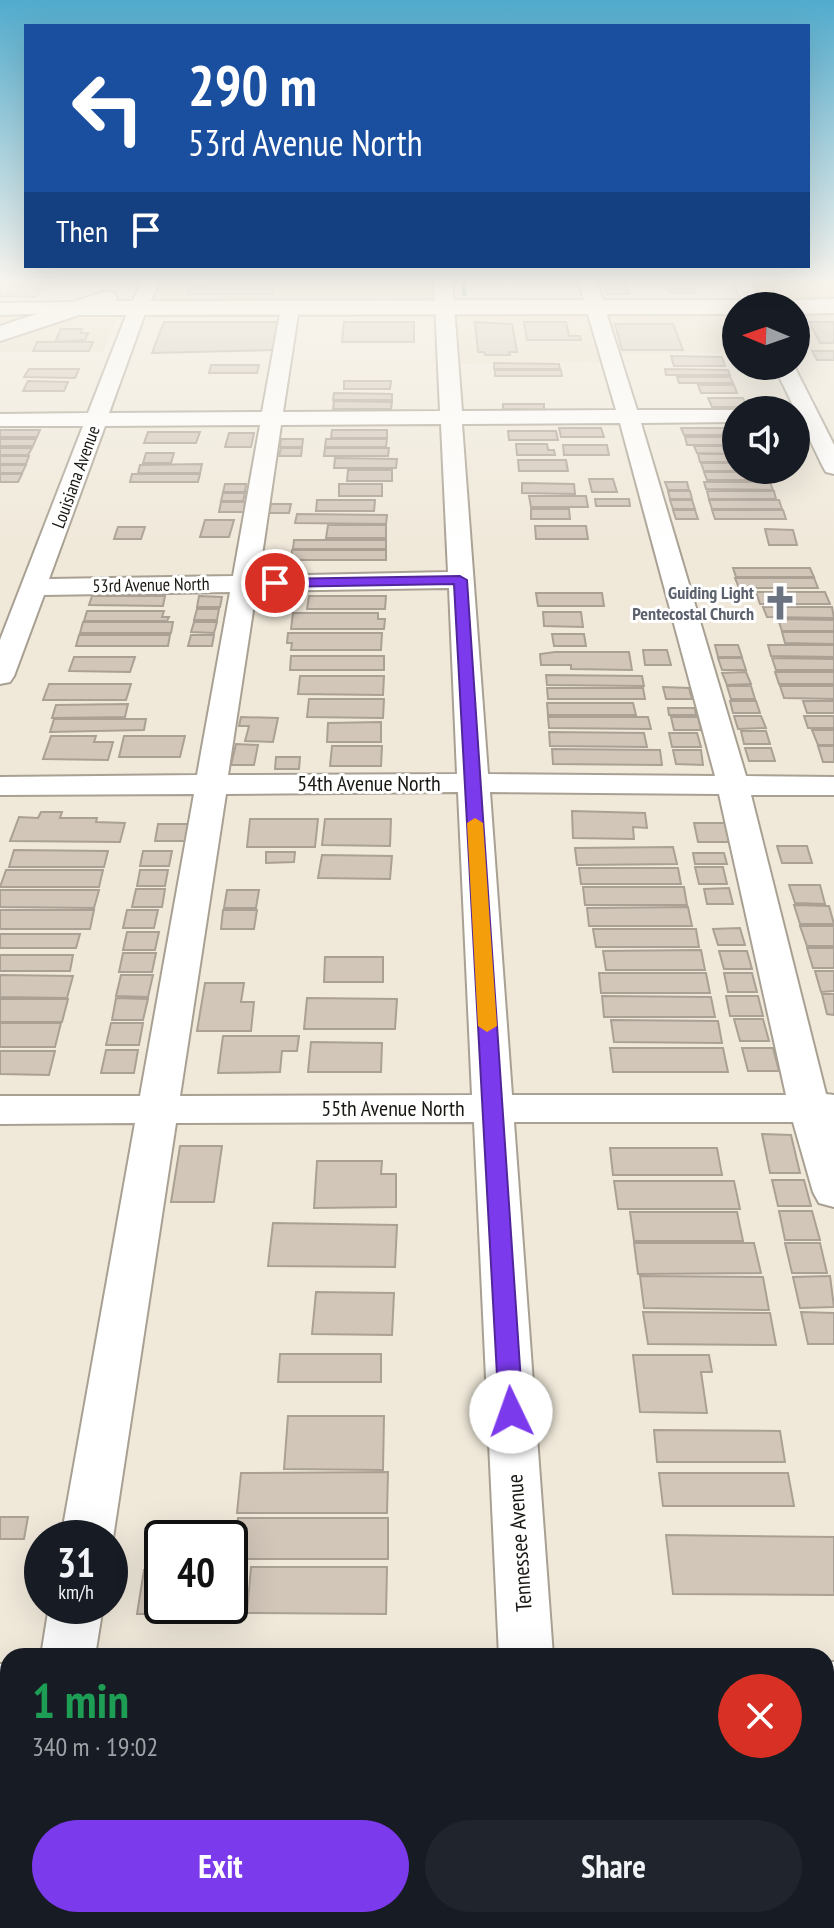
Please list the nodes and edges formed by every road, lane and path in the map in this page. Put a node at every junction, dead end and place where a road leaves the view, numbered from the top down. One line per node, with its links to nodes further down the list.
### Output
1 (115, 370): 12 (street, Louisiana Avenue)
2 (279, 370): 10 (street)
3 (447, 370): 9 (street, Tennessee Avenue)
4 (614, 370): 8 (street)
5 (722, 416): 8 (street)
6 (810, 416): 7 (street)
7 (834, 416)
8 (629, 417): 9 (street); 21 (street)
9 (450, 418): 10 (street); 15 (street, Tennessee Avenue)
10 (271, 419): 12 (street); 16 (street)
11 (0, 420): 12 (street)
12 (97, 420): 17 (street, Louisiana Avenue)
13 (810, 429): 14 (street)
14 (834, 467)
15 (460, 580): 16 (street, 53rd Avenue North); 19 (street, Tennessee Avenue)
16 (244, 584): 17 (street, 53rd Avenue North); 20 (street)
17 (35, 587): 18 (street, Louisiana Avenue)
18 (0, 676)
19 (473, 783): 20 (street, 54th Avenue North); 21 (street, 54th Avenue North); 24 (street, Tennessee Avenue)
20 (211, 784): 22 (street, 54th Avenue North); 26 (street)
21 (733, 785): 23 (street, 54th Avenue North); 25 (street)
22 (0, 786)
23 (834, 786)
24 (492, 1107): 25 (street, 55th Avenue North); 26 (street, 55th Avenue North); 32 (street, Tennessee Avenue)
25 (821, 1108): 28 (street)
26 (157, 1109): 27 (street, 55th Avenue North); 29 (street)
27 (0, 1110)
28 (834, 1192)
29 (90, 1520)
30 (73, 1624): 31 (street)
31 (69, 1648)
32 (526, 1648)

